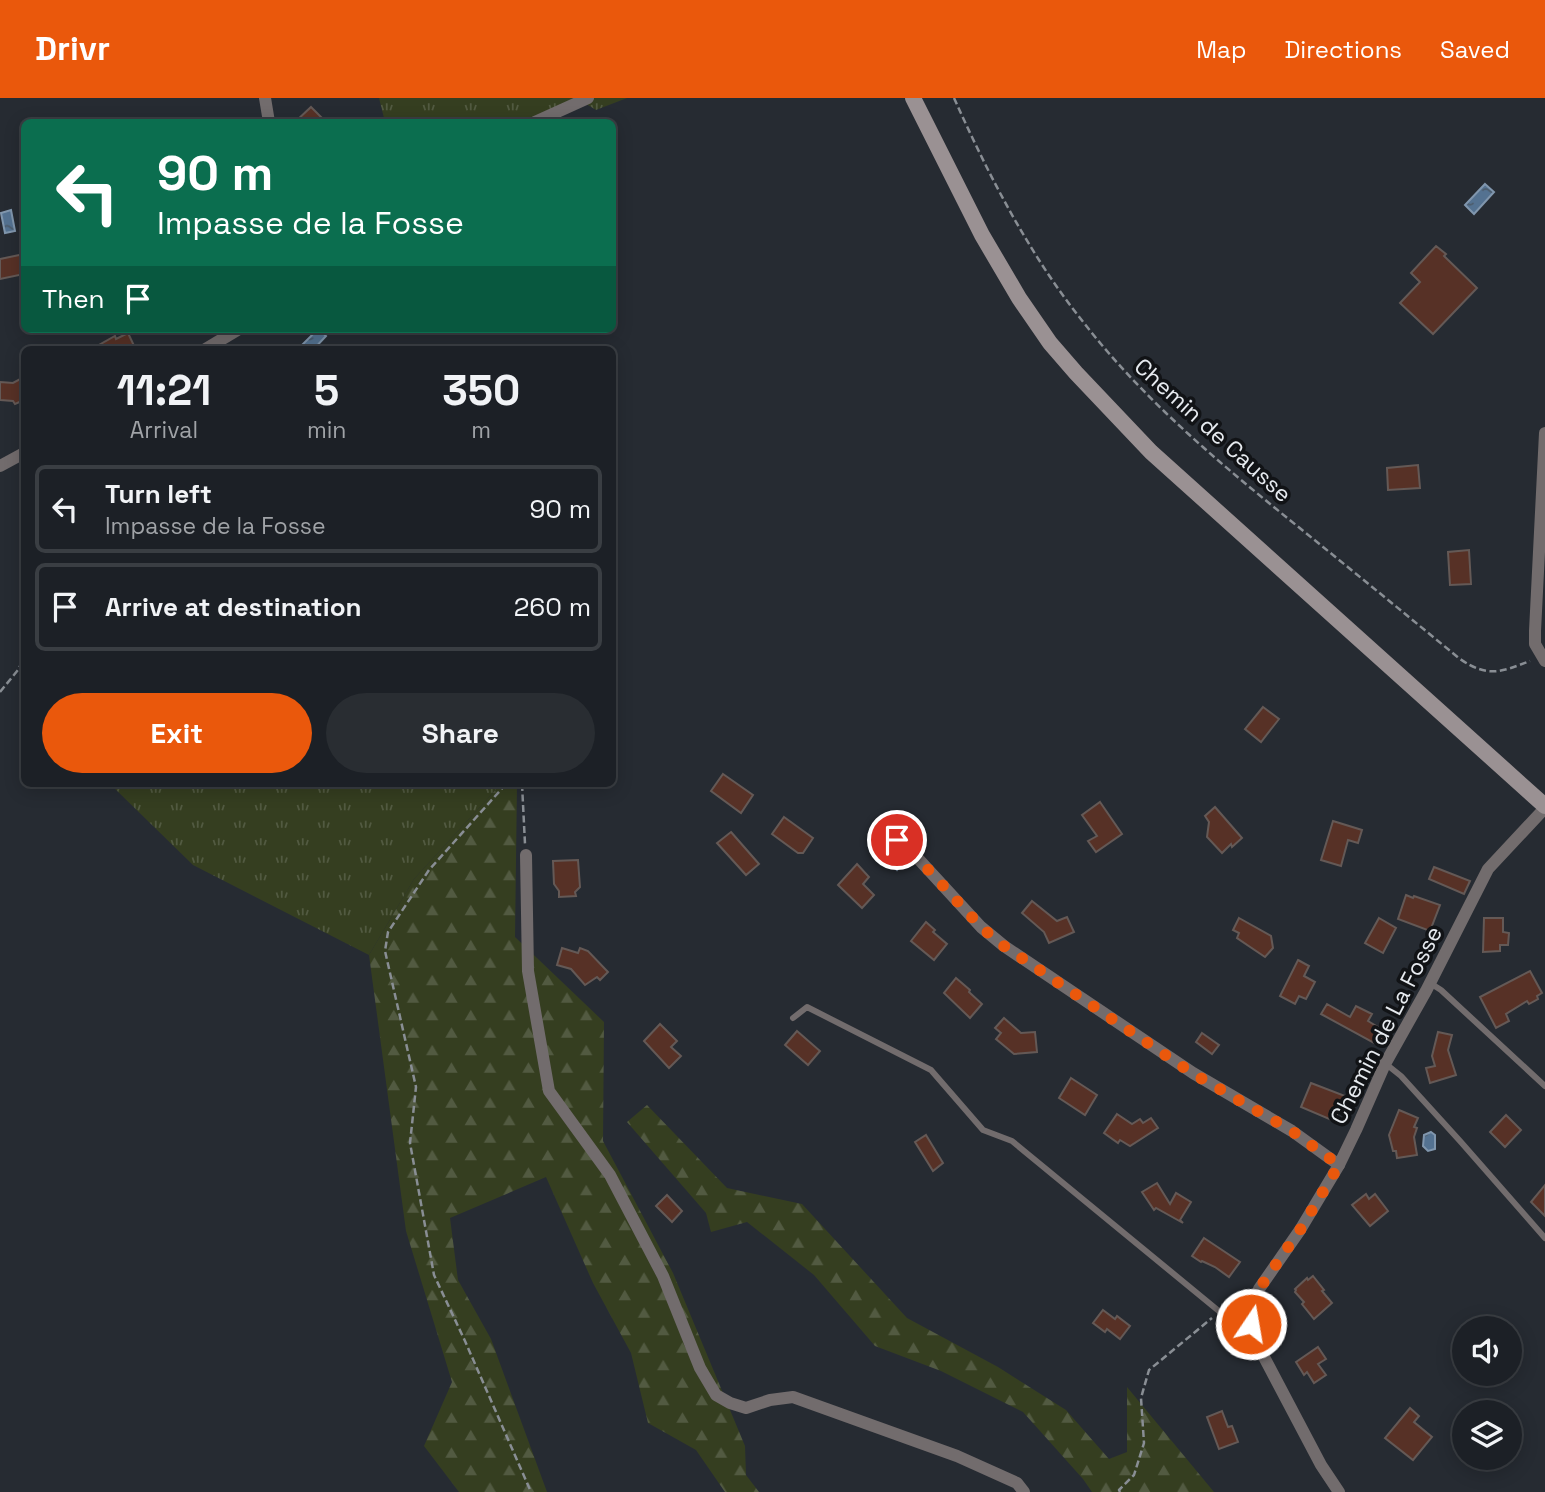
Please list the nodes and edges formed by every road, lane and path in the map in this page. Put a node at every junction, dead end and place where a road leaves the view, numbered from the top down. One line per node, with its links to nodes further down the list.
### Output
1 (264, 98): 5 (street)
2 (588, 98): 6 (street)
3 (913, 98): 18 (main road)
4 (954, 98): 13 (path, Chemin de Causse)
5 (268, 119)
6 (542, 119)
7 (232, 333): 8 (street)
8 (211, 346)
9 (1545, 433): 12 (street)
10 (21, 455): 11 (street)
11 (0, 466)
12 (1543, 517): 13 (street)
13 (1543, 658)
14 (21, 664): 15 (path)
15 (0, 692)
16 (503, 787): 29 (path)
17 (522, 787): 20 (path)
18 (1545, 807): 21 (street, Chemin de La Fosse)
19 (882, 829): 25 (street)
20 (526, 855): 30 (street)
21 (1430, 982): 23 (street, Chemin de La Fosse); 24 (lane)
22 (793, 1018): 28 (lane)
23 (1385, 1063): 25 (street, Chemin de La Fosse); 26 (lane)
24 (1545, 1086)
25 (1339, 1165): 27 (street, Chemin de La Fosse)
26 (1545, 1238)
27 (1251, 1308): 28 (lane); 32 (street)
28 (1220, 1312): 31 (path)
29 (531, 1492)
30 (1024, 1492)
31 (1120, 1492)
32 (1339, 1492)

